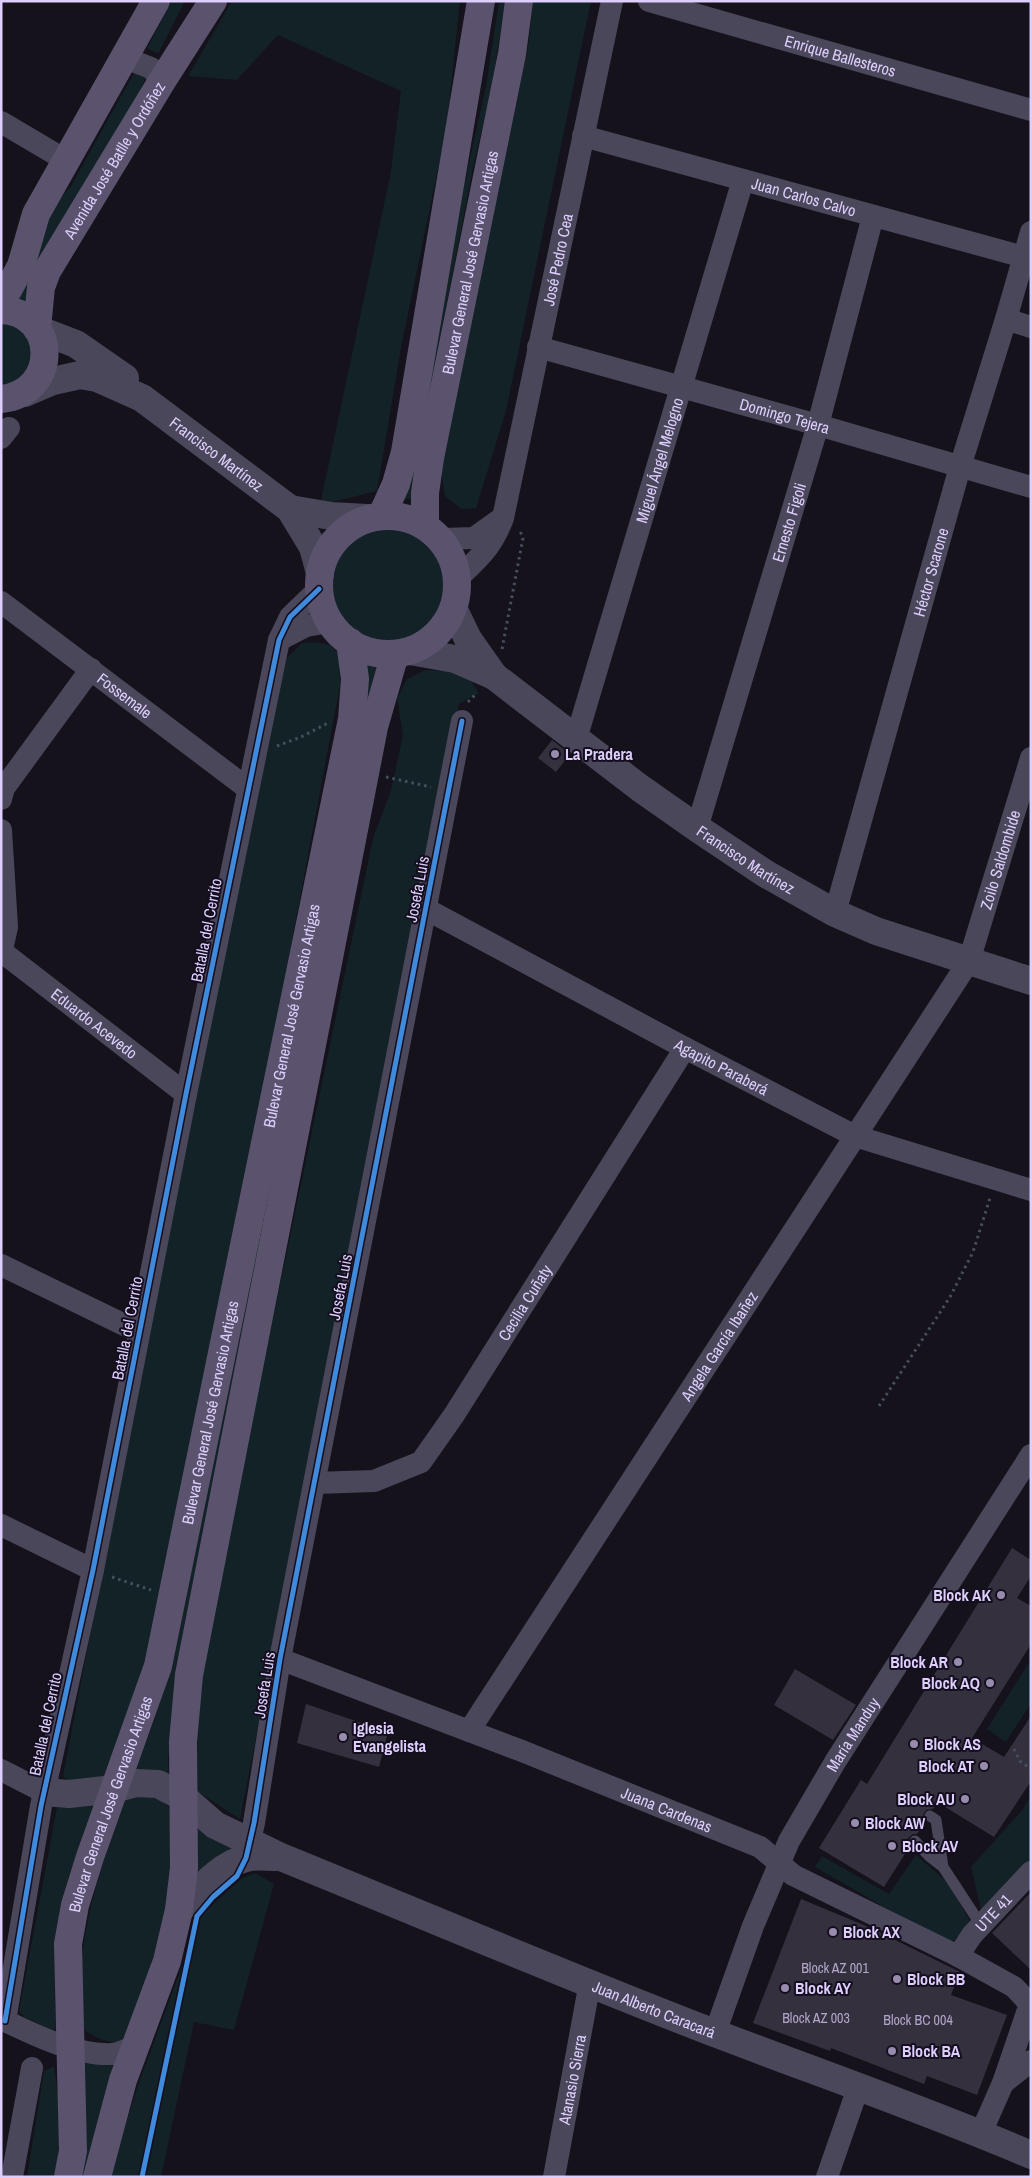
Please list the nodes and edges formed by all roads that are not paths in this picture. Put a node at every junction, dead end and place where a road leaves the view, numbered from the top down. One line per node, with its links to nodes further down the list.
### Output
1 (193, 1): 9 (main road)
2 (213, 1): 9 (main road, Avenida José Batlle y Ordóñez)
3 (481, 1): 32 (main road, Bulevar General José Gervasio Artigas)
4 (519, 1): 33 (main road, Bulevar General José Gervasio Artigas)
5 (612, 1): 12 (street, José Pedro Cea)
6 (649, 1): 10 (street, Enrique Ballesteros)
7 (150, 4): 8 (main road)
8 (125, 58): 9 (street); 13 (main road)
9 (162, 81): 22 (main road, Avenida José Batlle y Ordóñez)
10 (1031, 110)
11 (1, 122): 13 (street)
12 (583, 136): 14 (street, Juan Carlos Calvo); 23 (street, José Pedro Cea)
13 (66, 161): 18 (main road)
14 (742, 180): 15 (street, Juan Carlos Calvo); 24 (street, Miguel Ángel Melogno)
15 (874, 216): 17 (street, Juan Carlos Calvo); 27 (street, Ernesto Figoli)
16 (1031, 232): 17 (street, Héctor Scarone)
17 (1024, 257): 20 (street, Héctor Scarone)
18 (1, 296)
19 (1, 310): 22 (main road)
20 (1006, 319): 21 (street); 28 (street, Héctor Scarone)
21 (1031, 327)
22 (37, 328): 25 (main road); 26 (street, Francisco Martínez)
23 (538, 347): 24 (street, Domingo Tejera); 31 (street, José Pedro Cea)
24 (682, 387): 27 (street, Domingo Tejera); 45 (street, Miguel Ángel Melogno)
25 (13, 396): 26 (street, Francisco Martínez)
26 (142, 398): 30 (street, Francisco Martínez)
27 (818, 425): 28 (street, Domingo Tejera); 49 (street, Ernesto Figoli)
28 (960, 467): 29 (street, Domingo Tejera); 52 (street, Héctor Scarone)
29 (1031, 487)
30 (290, 509): 32 (street, Francisco Martínez); 35 (street, Francisco Martínez)
31 (504, 511): 33 (street); 34 (street, José Pedro Cea)
32 (375, 517): 33 (main road); 35 (main road)
33 (433, 532): 34 (main road)
34 (458, 578): 37 (main road)
35 (319, 581): 38 (main road); 39 (street, Batalla del Cerrito)
36 (1, 602): 42 (street, Fossemale)
37 (454, 610): 41 (main road); 43 (street, Francisco Martínez)
38 (330, 622): 39 (street); 40 (main road)
39 (279, 640): 47 (street, Batalla del Cerrito)
40 (350, 642): 41 (main road); 69 (main road, Bulevar General José Gervasio Artigas)
41 (402, 652): 43 (street, Francisco Martínez); 71 (main road, Bulevar General José Gervasio Artigas)
42 (92, 669): 47 (street, Fossemale); 48 (street)
43 (494, 676): 45 (street, Francisco Martínez)
44 (462, 721): 51 (street, Josefa Luis)
45 (576, 739): 49 (street, Francisco Martínez)
46 (1031, 758): 54 (street, Zoilo Saldombide)
47 (247, 788): 57 (street, Batalla del Cerrito)
48 (1, 799)
49 (697, 828): 52 (street, Francisco Martínez)
50 (1, 830): 53 (street)
51 (426, 909): 56 (street, Agapito Paraberá); 63 (street, Josefa Luis)
52 (834, 913): 54 (street, Francisco Martínez)
53 (2, 952): 57 (street, Eduardo Acevedo)
54 (969, 961): 55 (street, Francisco Martínez); 58 (street, Angela García Ibañez)
55 (1031, 981)
56 (685, 1048): 58 (street, Agapito Paraberá); 63 (street, Cecilia Cuñaty)
57 (186, 1094): 61 (street, Batalla del Cerrito)
58 (855, 1136): 59 (street, Agapito Paraberá); 67 (street, Angela García Ibañez)
59 (1031, 1190)
60 (1, 1265): 61 (street)
61 (139, 1332): 65 (street, Batalla del Cerrito)
62 (1031, 1456): 75 (street, María Manduy)
63 (314, 1483): 66 (street, Josefa Luis)
64 (1, 1525): 65 (street)
65 (93, 1570): 70 (street, Batalla del Cerrito)
66 (280, 1659): 67 (street, Juana Cardenas); 74 (street, Josefa Luis)
67 (468, 1731): 75 (street, Juana Cardenas)
68 (1, 1770): 70 (street)
69 (114, 1789): 70 (street); 71 (street); 85 (main road, Bulevar General José Gervasio Artigas)
70 (44, 1792): 83 (street, Batalla del Cerrito)
71 (183, 1797): 74 (street); 78 (main road, Bulevar General José Gervasio Artigas)
72 (930, 1816): 76 (lane)
73 (915, 1840): 76 (lane)
74 (248, 1850): 78 (street); 81 (street, Juan Alberto Caracará)
75 (779, 1863): 80 (street, Juana Cardenas); 84 (street, María Manduy)
76 (943, 1867): 79 (lane)
77 (1031, 1872): 79 (street, UTE 41)
78 (179, 1910): 86 (main road, Bulevar General José Gervasio Artigas)
79 (981, 1925): 80 (street, UTE 41)
80 (958, 1956): 82 (street, Juana Cardenas)
81 (590, 1982): 84 (street, Juan Alberto Caracará); 96 (street, Atanasio Sierra)
82 (1030, 2004): 89 (street)
83 (3, 2020): 85 (street)
84 (715, 2033): 90 (street, Juan Alberto Caracará)
85 (70, 2046): 86 (street); 94 (main road, Bulevar General José Gervasio Artigas)
86 (134, 2046): 95 (main road, Bulevar General José Gervasio Artigas)
87 (1031, 2061): 89 (street)
88 (32, 2068): 93 (street)
89 (1003, 2082): 91 (street)
90 (858, 2088): 91 (street, Juan Alberto Caracará); 97 (street)
91 (981, 2134): 92 (street, Juan Alberto Caracará)
92 (1031, 2155)
93 (12, 2177)
94 (68, 2177)
95 (97, 2177)
96 (554, 2177)
97 (826, 2177)

